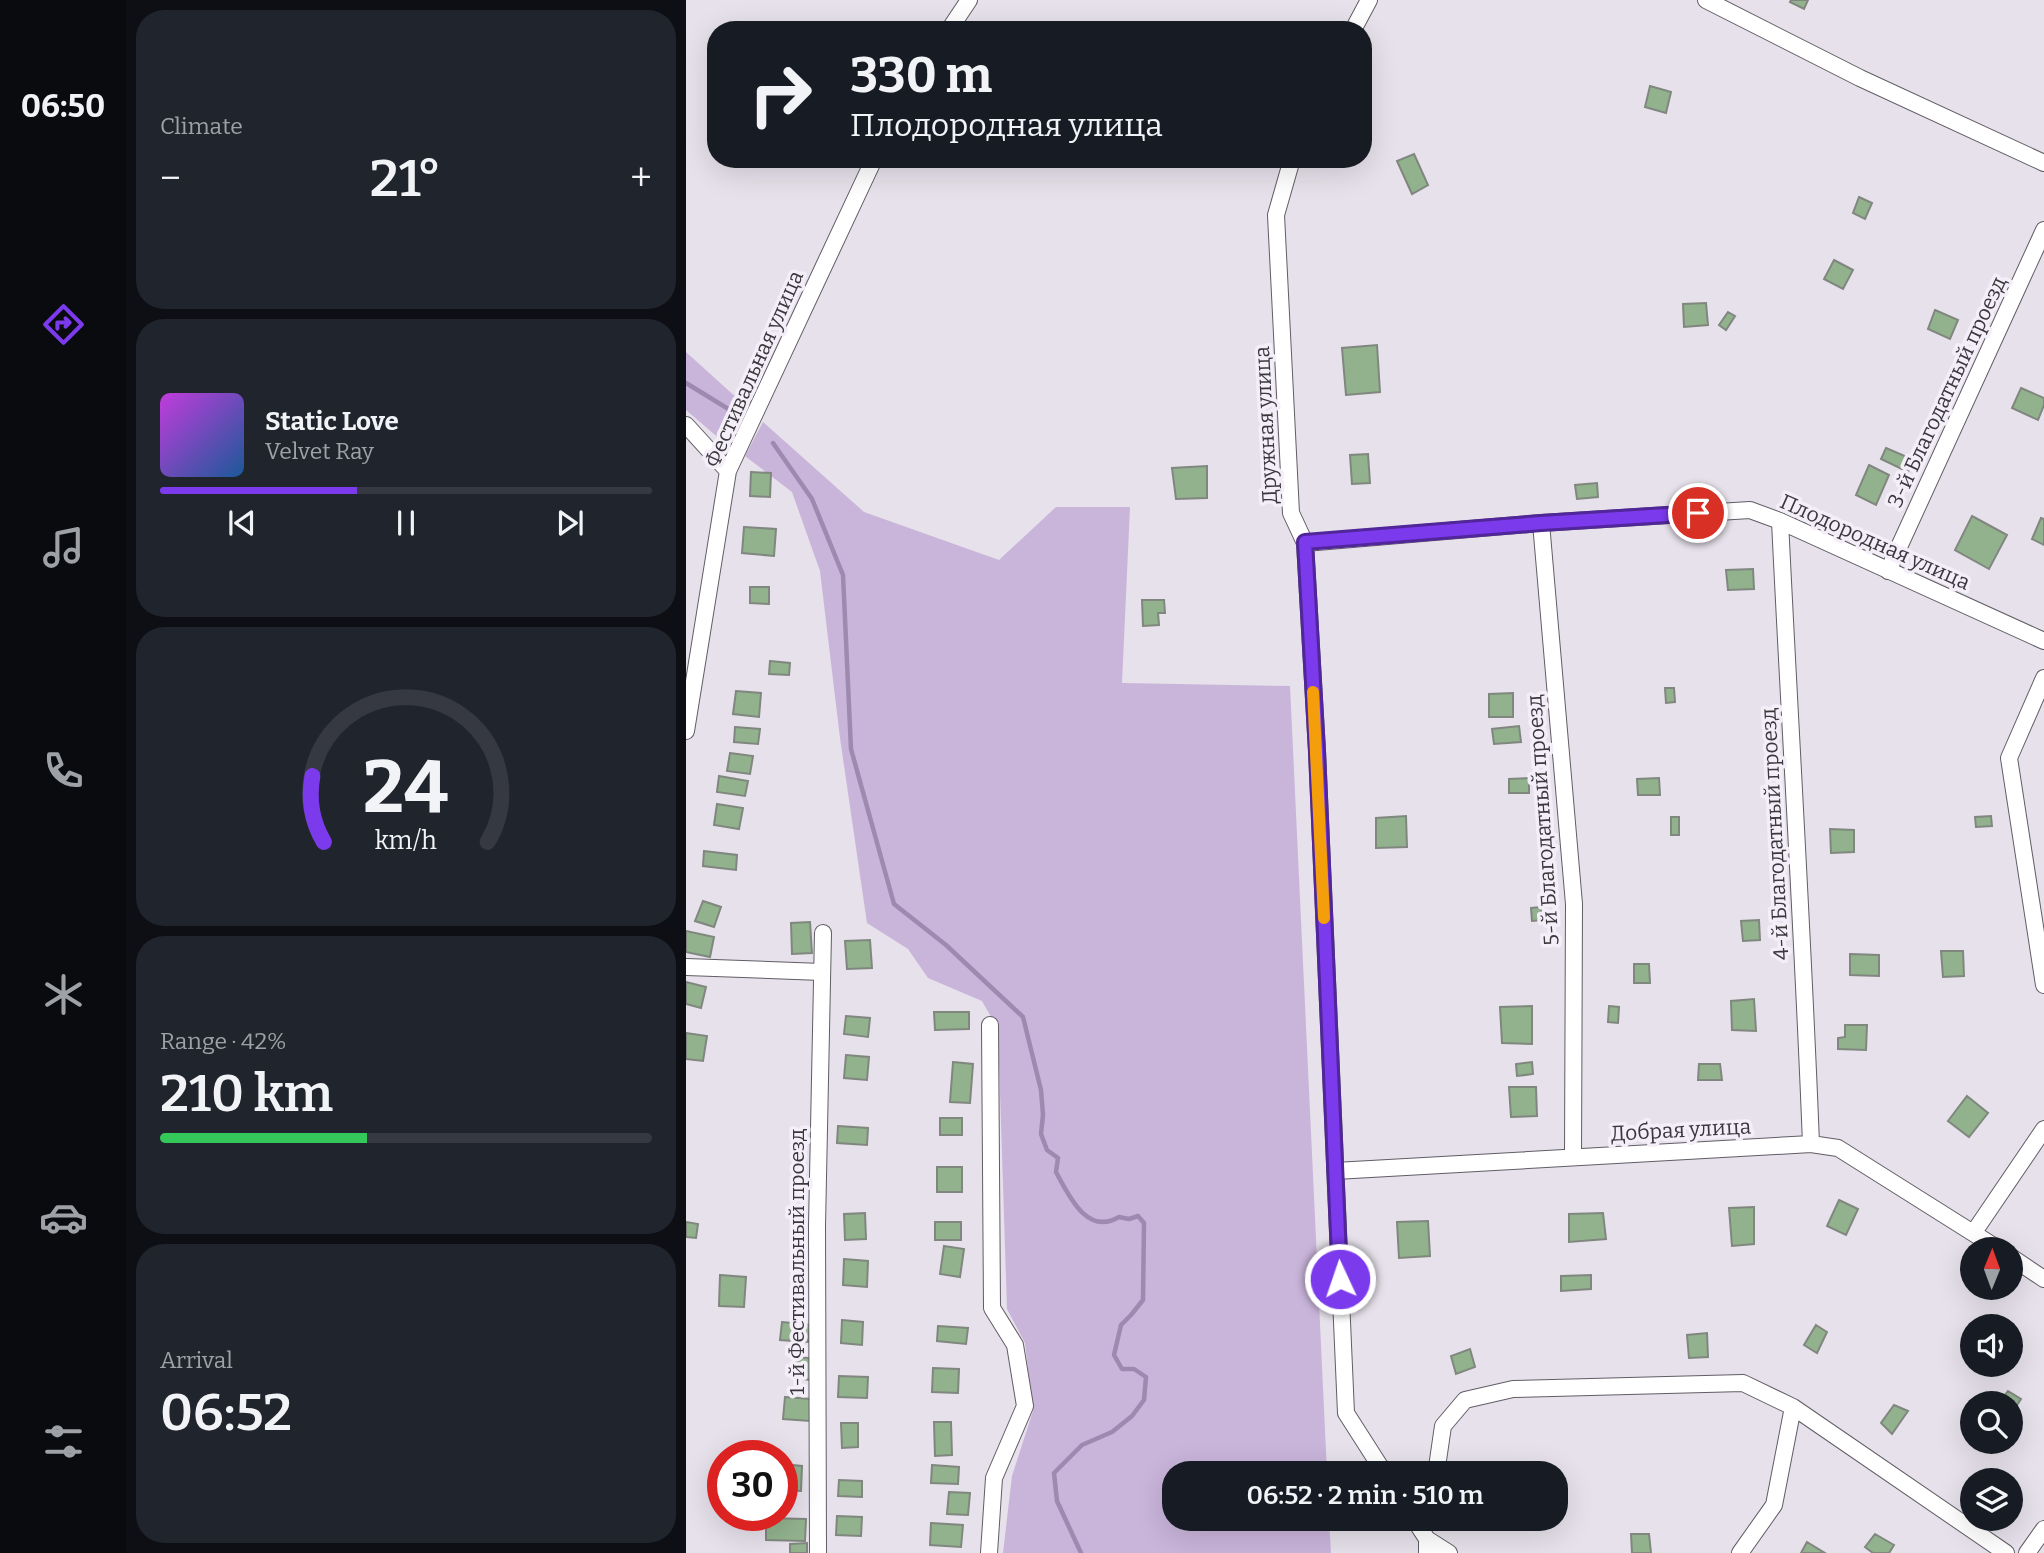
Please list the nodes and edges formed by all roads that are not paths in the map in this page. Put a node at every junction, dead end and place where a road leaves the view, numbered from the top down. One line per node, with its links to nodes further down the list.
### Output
1 (969, 0): 4 (street)
2 (1369, 0): 5 (street)
3 (1706, 0): 6 (street)
4 (955, 21)
5 (1358, 21)
6 (2044, 163)
7 (870, 168): 11 (street, Фестивальная улица)
8 (1289, 168): 14 (street, Дружная улица)
9 (2044, 230): 15 (street, 3-й Благодатный проезд)
10 (686, 425): 11 (street)
11 (728, 471): 18 (street, Фестивальная улица)
12 (1780, 521): 13 (street, Плодородная улица); 15 (street, Плодородная улица); 25 (street, 4-й Благодатный проезд)
13 (1541, 523): 14 (street, Плодородная улица); 26 (street, 5-й Благодатный проезд)
14 (1305, 542): 27 (street, Дружная улица)
15 (1888, 571): 16 (street, Плодородная улица)
16 (2044, 641)
17 (2044, 678): 22 (street)
18 (686, 731)
19 (823, 933): 21 (street, 1-й Фестивальный проезд)
20 (686, 967): 21 (street)
21 (822, 972): 37 (street, 1-й Фестивальный проезд)
22 (2044, 985)
23 (990, 1026): 38 (street)
24 (2044, 1129): 28 (street)
25 (1811, 1144): 26 (street, Добрая улица); 28 (street, Добрая улица)
26 (1573, 1157): 27 (street, Добрая улица)
27 (1335, 1171): 33 (street, Дружная улица)
28 (1974, 1232): 29 (street, Добрая улица)
29 (1981, 1237)
30 (2023, 1265): 31 (street)
31 (2044, 1279)
32 (1793, 1407): 34 (street); 40 (street); 41 (street)
33 (1377, 1461)
34 (1438, 1461)
35 (2044, 1529): 42 (street)
36 (1427, 1546): 39 (street)
37 (818, 1553)
38 (989, 1553)
39 (1448, 1553)
40 (1740, 1553)
41 (2006, 1553)
42 (2027, 1553)

